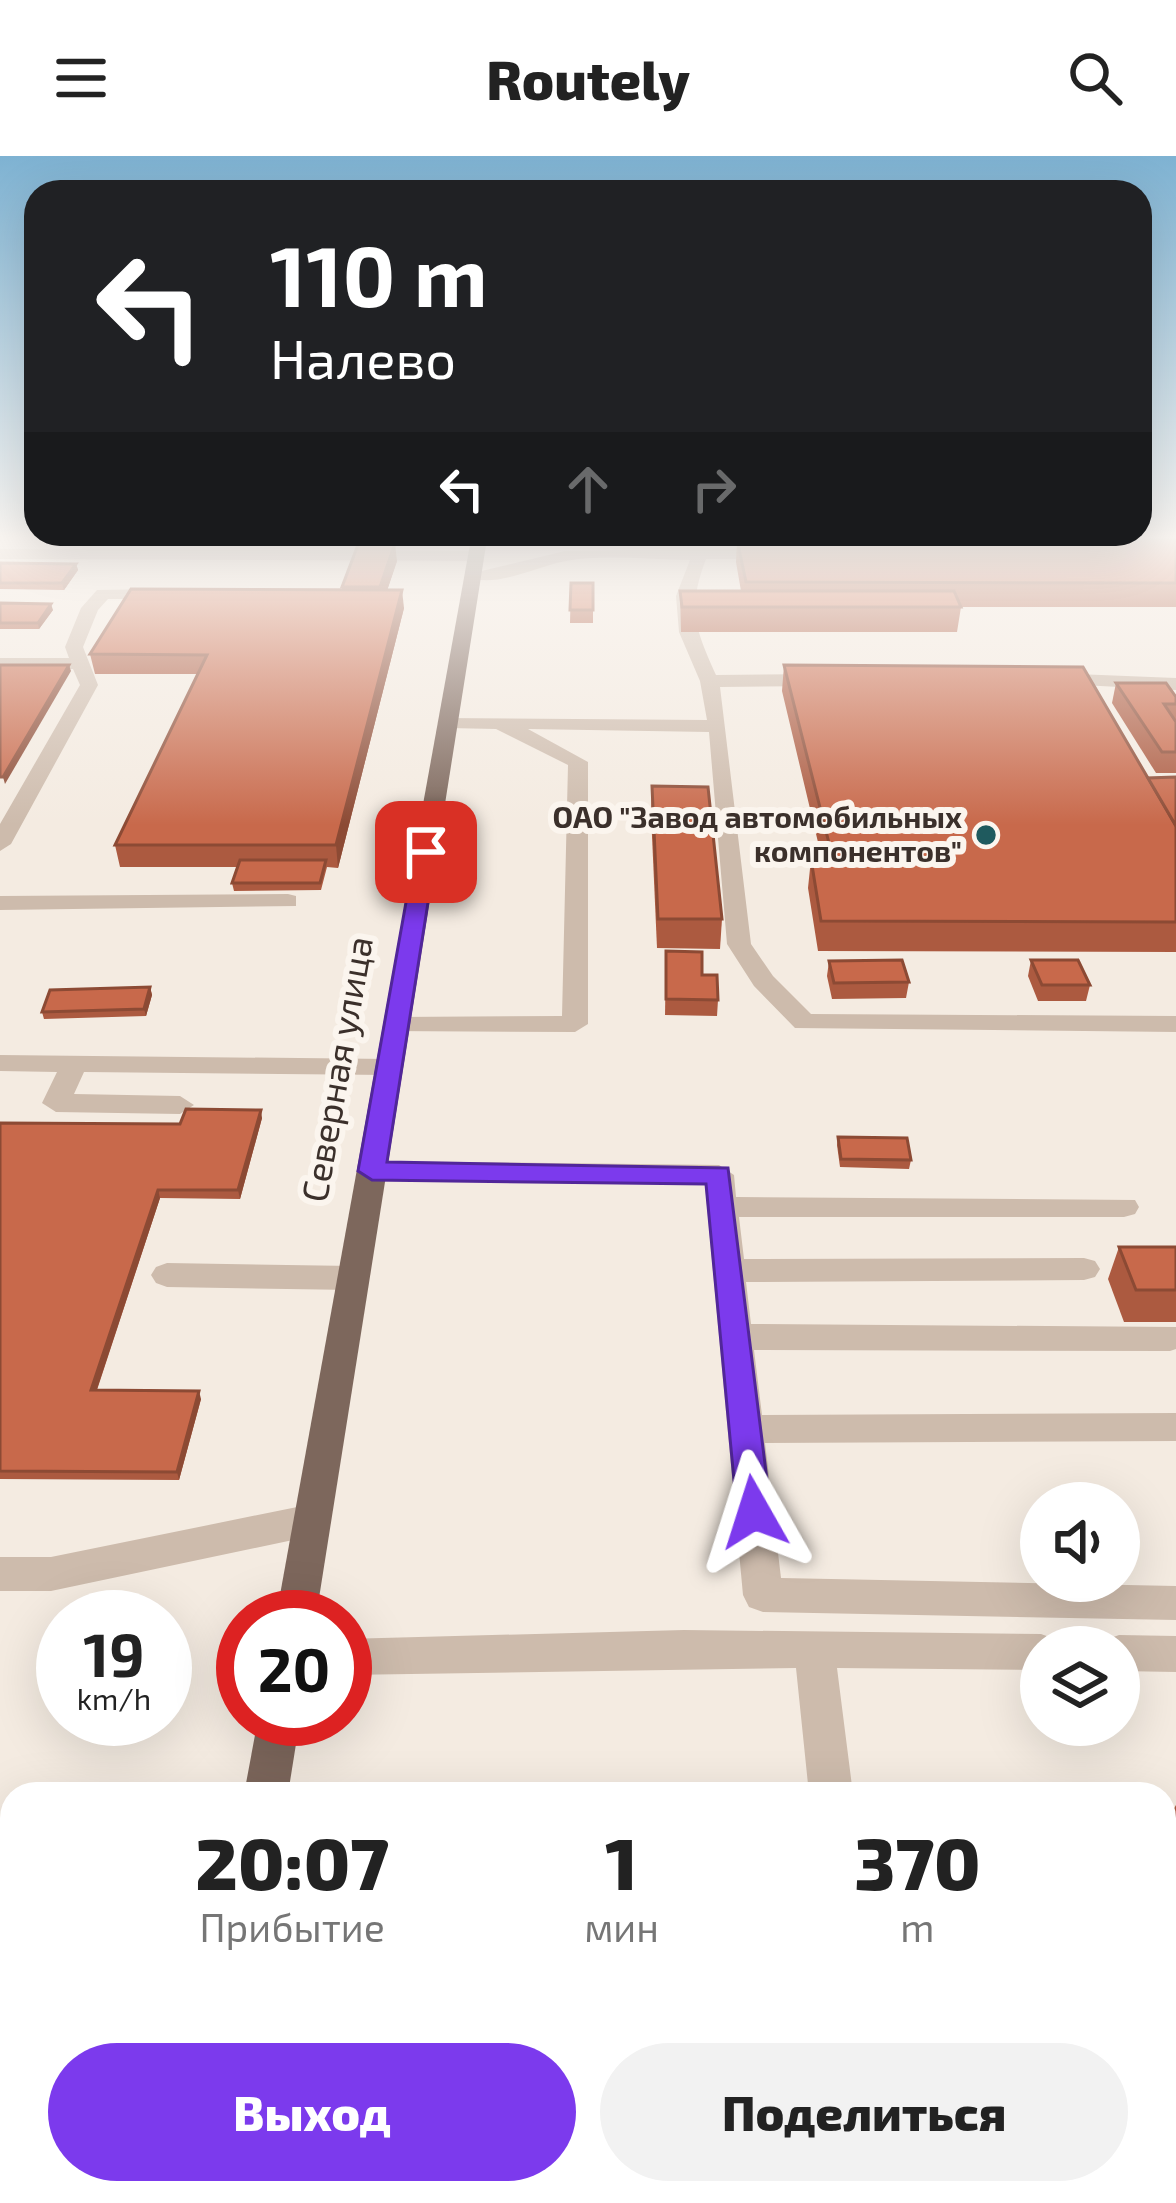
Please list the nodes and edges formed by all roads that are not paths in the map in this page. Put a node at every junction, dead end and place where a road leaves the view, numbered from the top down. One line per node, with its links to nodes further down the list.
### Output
1 (79, 635): 4 (street)
2 (463, 635): 10 (main road, Северная улица)
3 (689, 635): 8 (street)
4 (80, 663): 5 (street); 14 (street)
5 (0, 664)
6 (1038, 679): 9 (street)
7 (850, 680): 8 (street)
8 (709, 681): 12 (street)
9 (1176, 683)
10 (448, 722): 11 (street); 19 (main road, Северная улица)
11 (502, 724): 12 (street); 19 (street)
12 (718, 726): 18 (street)
13 (0, 801): 14 (street)
14 (24, 801): 15 (street)
15 (0, 844)
16 (288, 901): 17 (street)
17 (0, 903)
18 (1176, 1024)
19 (396, 1025): 22 (main road, Северная улица)
20 (0, 1063): 21 (street)
21 (75, 1064): 22 (street); 23 (street)
22 (389, 1067): 24 (main road, Северная улица)
23 (180, 1105)
24 (372, 1171): 25 (street); 30 (main road, Северная улица)
25 (722, 1207): 26 (street); 28 (street)
26 (1124, 1207)
27 (1084, 1269): 28 (street)
28 (729, 1271): 31 (street)
29 (166, 1275): 30 (street)
30 (353, 1278): 35 (main road, Северная улица)
31 (736, 1337): 32 (street); 34 (street)
32 (1170, 1338)
33 (1176, 1427): 34 (street)
34 (746, 1429): 38 (street)
35 (312, 1520): 36 (street); 37 (main road, Северная улица)
36 (0, 1574)
37 (300, 1590)
38 (1176, 1603)
39 (814, 1650): 40 (street); 43 (street); 46 (street)
40 (1020, 1652)
41 (1140, 1653): 42 (street)
42 (1176, 1654)
43 (372, 1657)
44 (274, 1746): 45 (main road)
45 (268, 1782)
46 (830, 1782)

